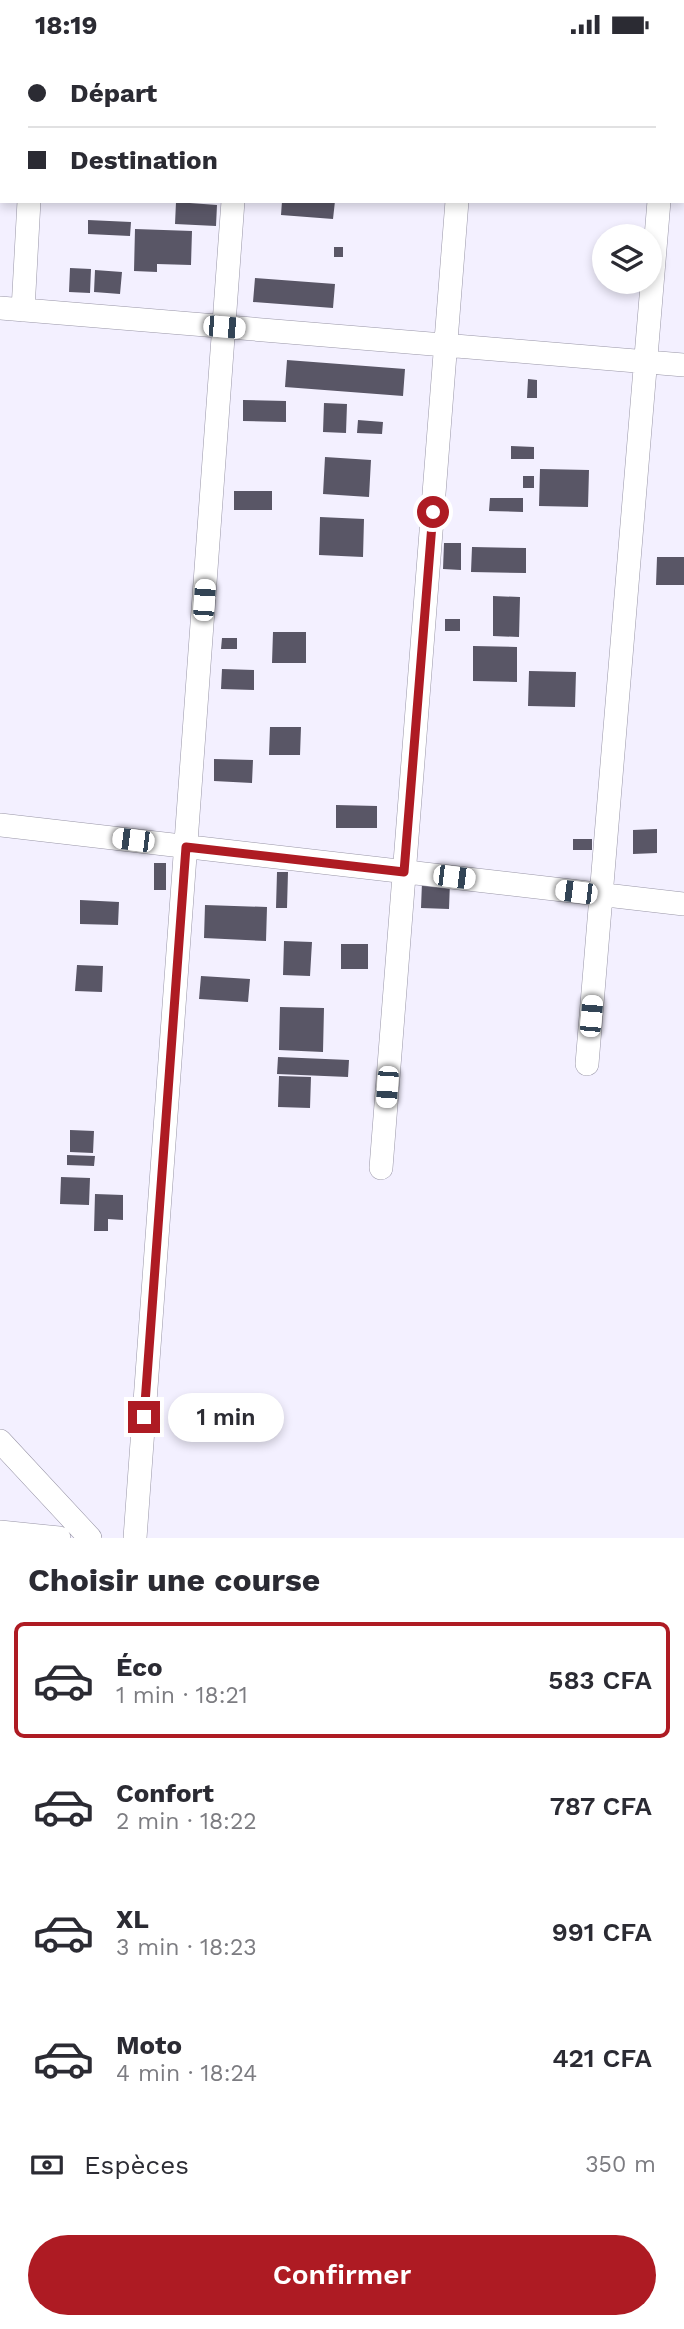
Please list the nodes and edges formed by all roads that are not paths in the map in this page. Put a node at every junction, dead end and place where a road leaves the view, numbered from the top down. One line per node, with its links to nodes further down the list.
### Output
1 (29, 203): 6 (street)
2 (233, 203): 7 (street)
3 (457, 203): 8 (street)
4 (659, 203): 9 (street)
5 (0, 308): 6 (street)
6 (23, 310): 7 (street)
7 (224, 327): 8 (street); 12 (street)
8 (446, 345): 9 (street); 13 (street)
9 (646, 362): 10 (street); 14 (street)
10 (684, 365)
11 (0, 825): 12 (street)
12 (186, 847): 13 (street); 22 (street)
13 (404, 872): 14 (street); 17 (street)
14 (601, 895): 15 (street); 16 (street)
15 (684, 904)
16 (587, 1064)
17 (381, 1168)
18 (0, 1441): 21 (street)
19 (0, 1532): 20 (street)
20 (59, 1538)
21 (90, 1538)
22 (135, 1538)

